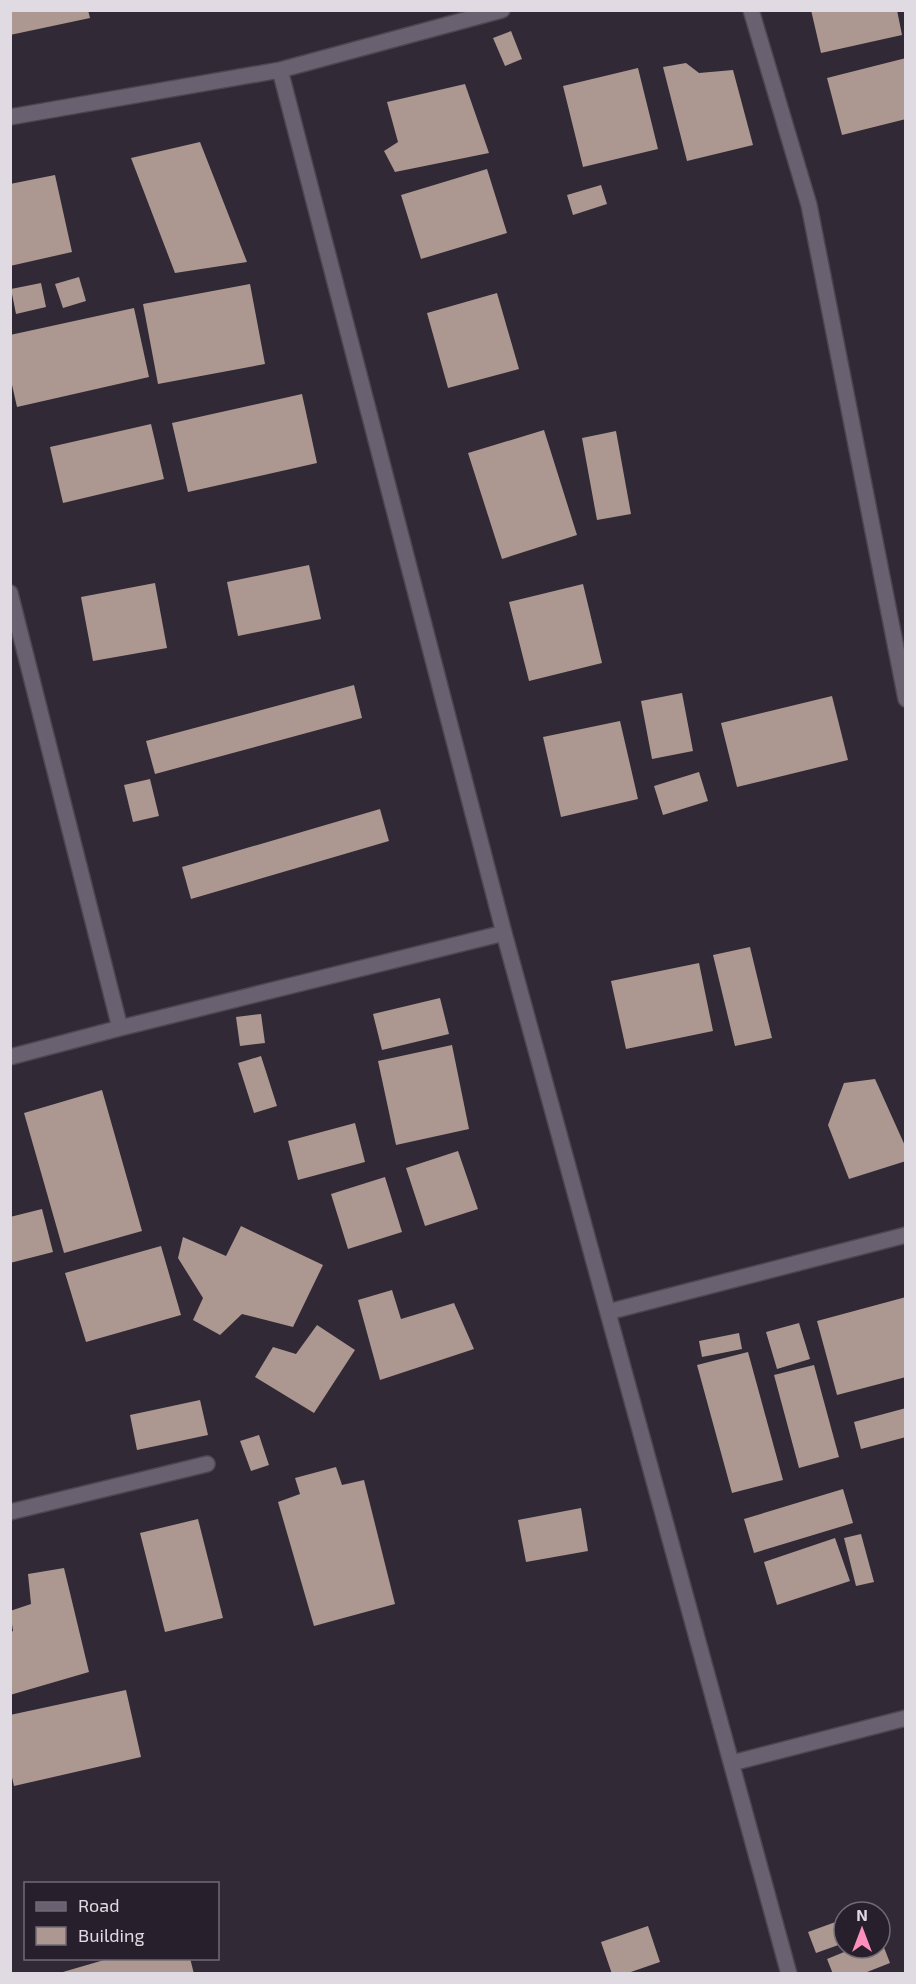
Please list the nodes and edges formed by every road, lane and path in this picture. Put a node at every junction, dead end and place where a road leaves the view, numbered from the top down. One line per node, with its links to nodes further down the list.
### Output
1 (502, 10): 3 (street)
2 (751, 10): 7 (street)
3 (280, 70): 4 (street); 8 (street)
4 (10, 117)
5 (10, 593): 6 (street)
6 (14, 617): 9 (street)
7 (906, 699)
8 (504, 933): 9 (street); 12 (street)
9 (120, 1028): 10 (street)
10 (10, 1057)
11 (906, 1235): 12 (street)
12 (608, 1312): 16 (street)
13 (207, 1464): 14 (street)
14 (10, 1512)
15 (906, 1718): 16 (street)
16 (732, 1763): 17 (street)
17 (789, 1974)

